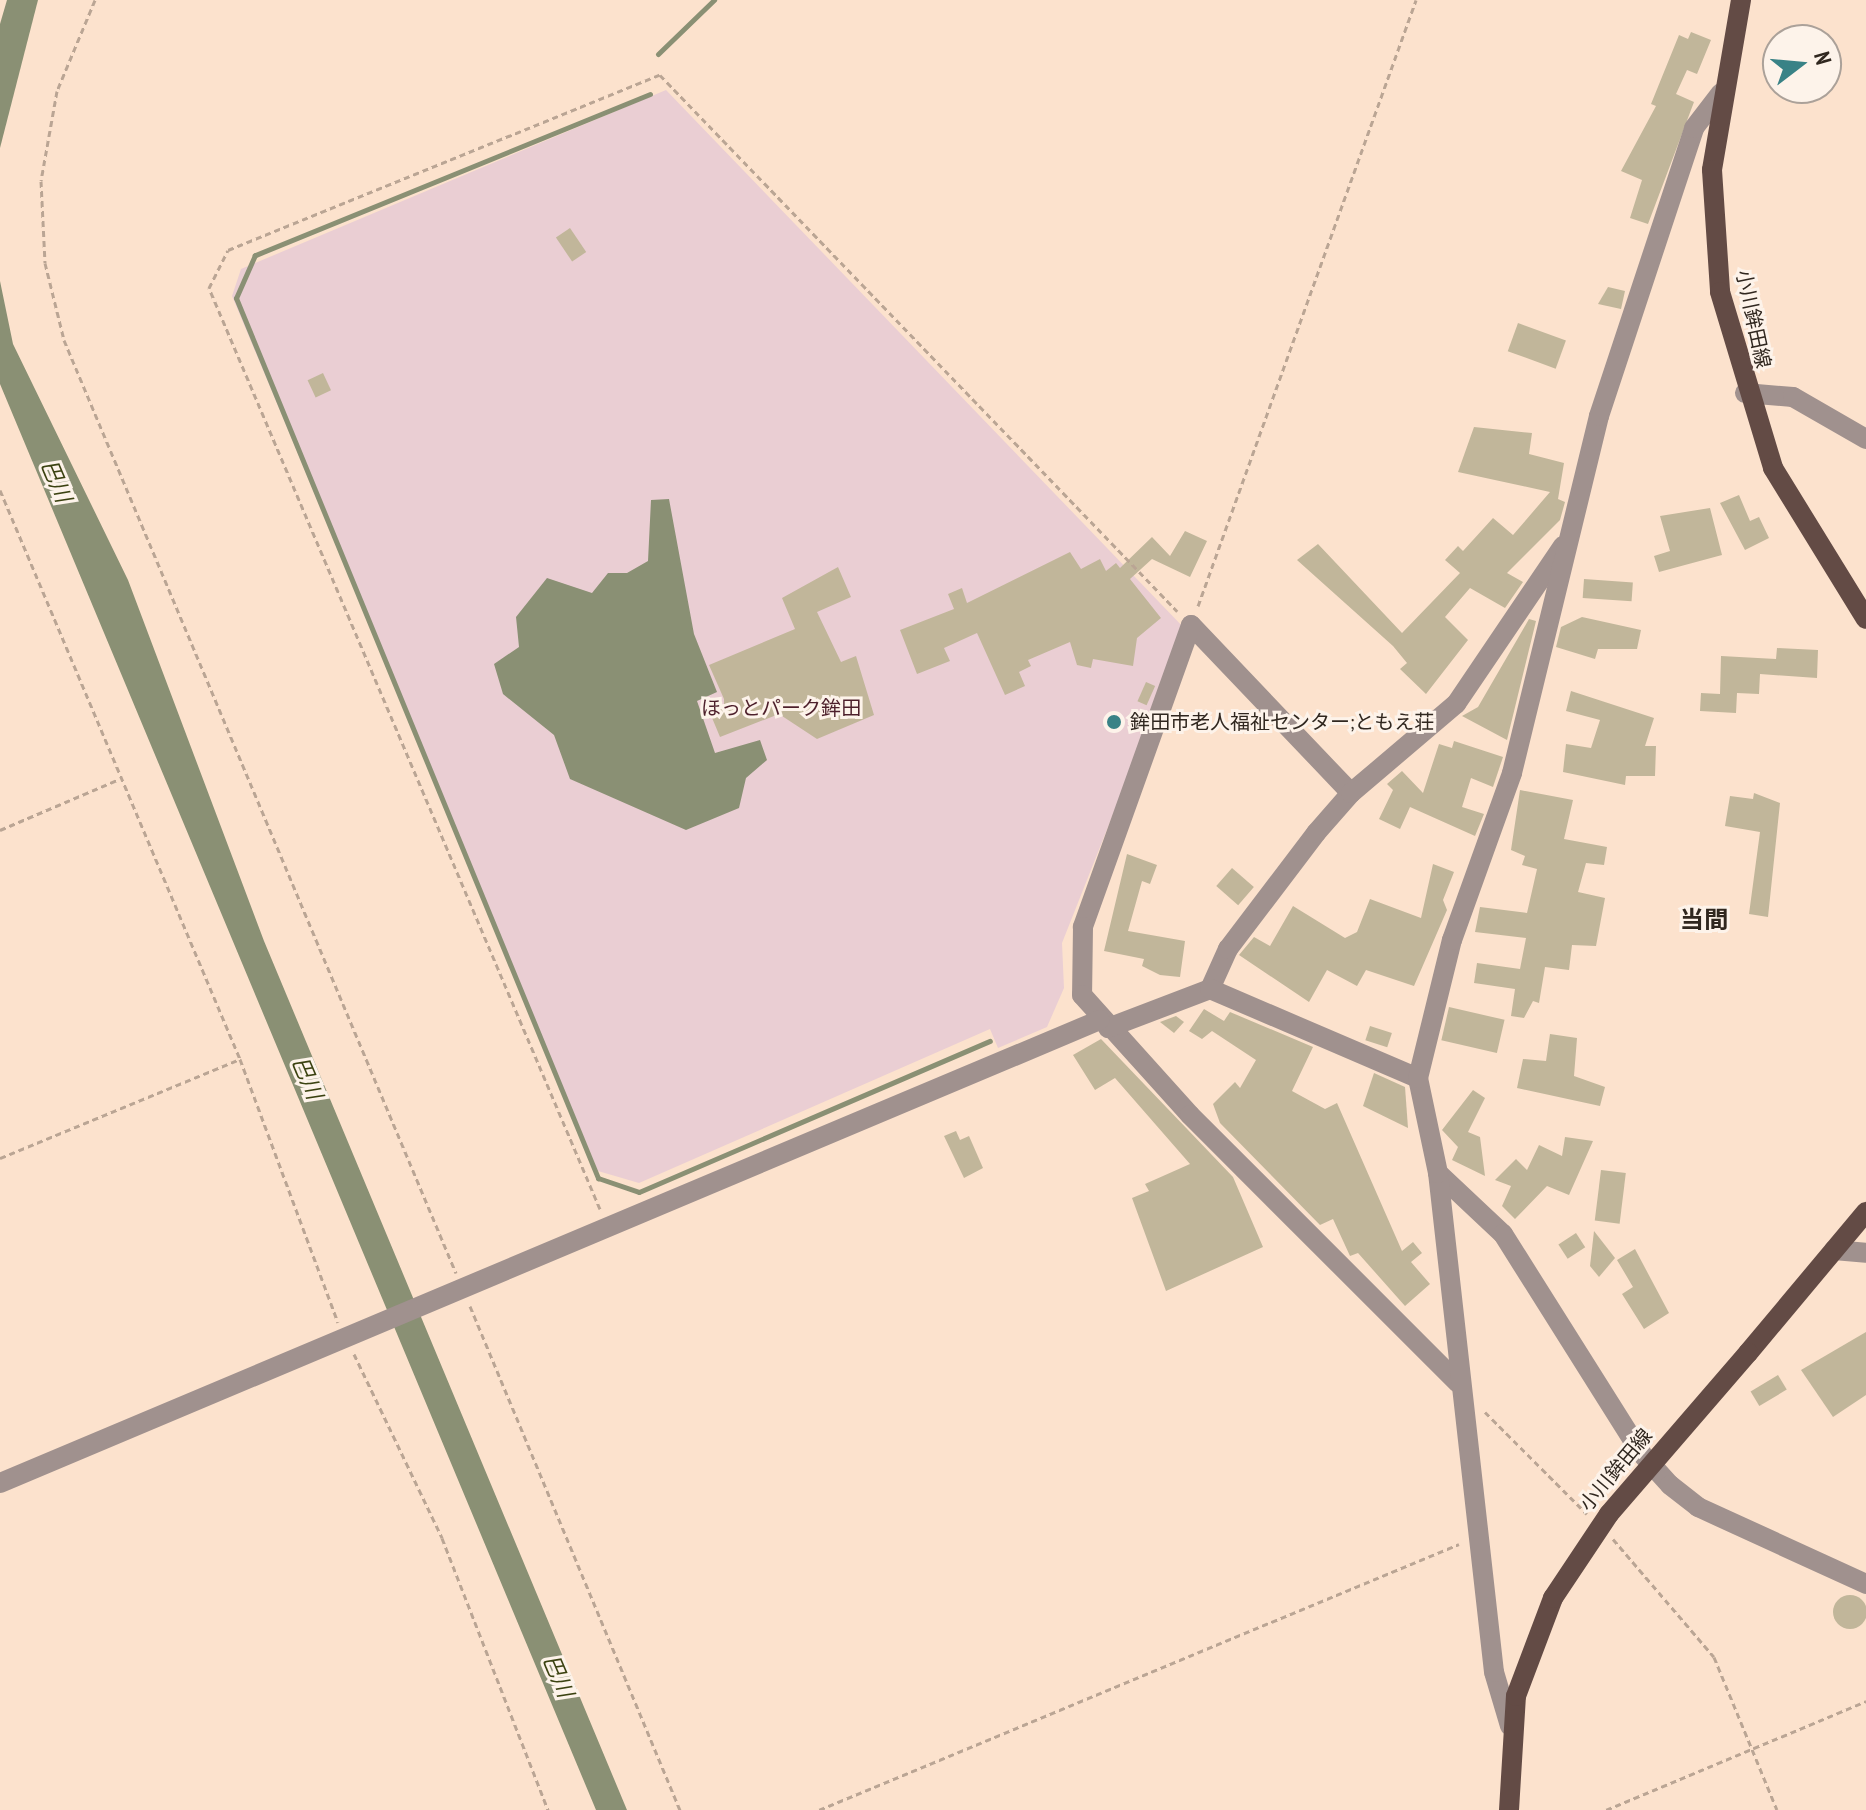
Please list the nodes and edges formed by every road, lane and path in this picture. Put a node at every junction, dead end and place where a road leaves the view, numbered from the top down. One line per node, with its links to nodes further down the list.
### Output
1 (95, 0): 25 (path)
2 (1416, 0): 11 (path)
3 (1741, 0): 4 (main road, 小川鉾田線)
4 (1721, 93): 5 (main road, 小川鉾田線); 9 (street)
5 (1745, 393): 6 (street); 10 (main road, 小川鉾田線)
6 (1866, 439)
7 (0, 490): 8 (path)
8 (2, 502): 12 (path)
9 (1567, 545): 13 (street); 18 (street)
10 (1866, 619)
11 (1191, 625): 13 (street); 16 (street); 22 (path)
12 (117, 780): 14 (path); 17 (path)
13 (1351, 793): 15 (street)
14 (0, 830)
15 (1210, 989): 16 (street); 18 (street)
16 (1104, 1024): 22 (street); 27 (street)
17 (240, 1059): 19 (path); 26 (path)
18 (1418, 1078): 20 (street)
19 (0, 1158)
20 (1438, 1173): 27 (street); 32 (street)
21 (1866, 1212): 23 (main road, 小川鉾田線)
22 (607, 1228): 25 (street)
23 (1834, 1250): 24 (street); 34 (main road, 小川鉾田線, bridge)
24 (1866, 1253)
25 (464, 1289): 26 (street); 37 (path)
26 (350, 1336): 28 (street); 36 (path)
27 (1458, 1383): 29 (path); 30 (street)
28 (0, 1483)
29 (1599, 1525)
30 (1477, 1536): 34 (street); 38 (path)
31 (1610, 1536): 35 (path)
32 (1866, 1584)
33 (1866, 1701): 35 (path)
34 (1510, 1726): 39 (main road, 小川鉾田線)
35 (1753, 1748): 40 (path); 41 (path)
36 (548, 1810)
37 (680, 1810)
38 (819, 1810)
39 (1509, 1810)
40 (1606, 1810)
41 (1777, 1810)

